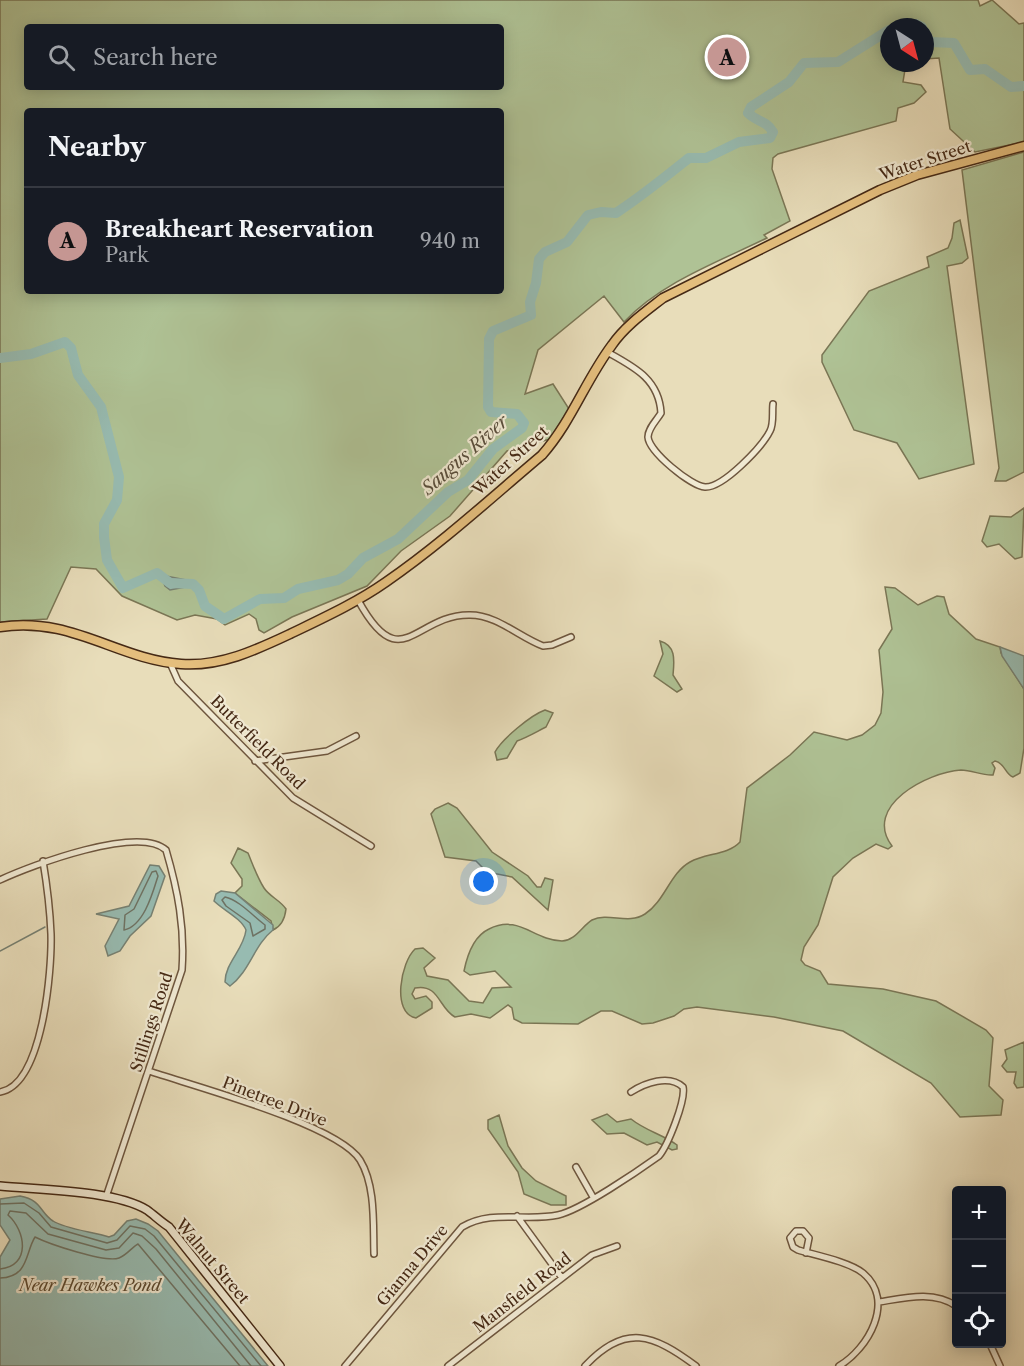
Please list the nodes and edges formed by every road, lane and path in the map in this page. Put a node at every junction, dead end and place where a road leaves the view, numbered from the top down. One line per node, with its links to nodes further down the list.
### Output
1 (1024, 146): 2 (main road, Water Street)
2 (607, 352): 3 (street); 4 (main road, Water Street)
3 (772, 404)
4 (358, 600): 6 (street); 7 (main road, Water Street)
5 (0, 627): 7 (main road, Water Street)
6 (571, 637)
7 (170, 663): 9 (street, Butterfield Road)
8 (356, 736): 9 (street)
9 (255, 761): 10 (street, Butterfield Road)
10 (371, 846)
11 (44, 861): 12 (street); 13 (street, Stillings Road); 14 (street)
12 (0, 879)
13 (150, 1071): 18 (street, Stillings Road); 23 (street, Pinetree Drive)
14 (0, 1092)
15 (631, 1092): 19 (street, Gianna Drive)
16 (576, 1167): 19 (street)
17 (0, 1186): 18 (main road, Walnut Street)
18 (106, 1197): 28 (main road, Walnut Street)
19 (593, 1197): 20 (street, Gianna Drive)
20 (517, 1216): 24 (street); 29 (street, Gianna Drive)
21 (617, 1246): 24 (street, Mansfield Road)
22 (806, 1253): 25 (street)
23 (374, 1254)
24 (562, 1278): 30 (street, Mansfield Road)
25 (879, 1302): 26 (street); 33 (street)
26 (952, 1304)
27 (992, 1348): 34 (street)
28 (280, 1366)
29 (345, 1366)
30 (448, 1366)
31 (585, 1366): 32 (street)
32 (696, 1366)
33 (839, 1366)
34 (1000, 1366)

